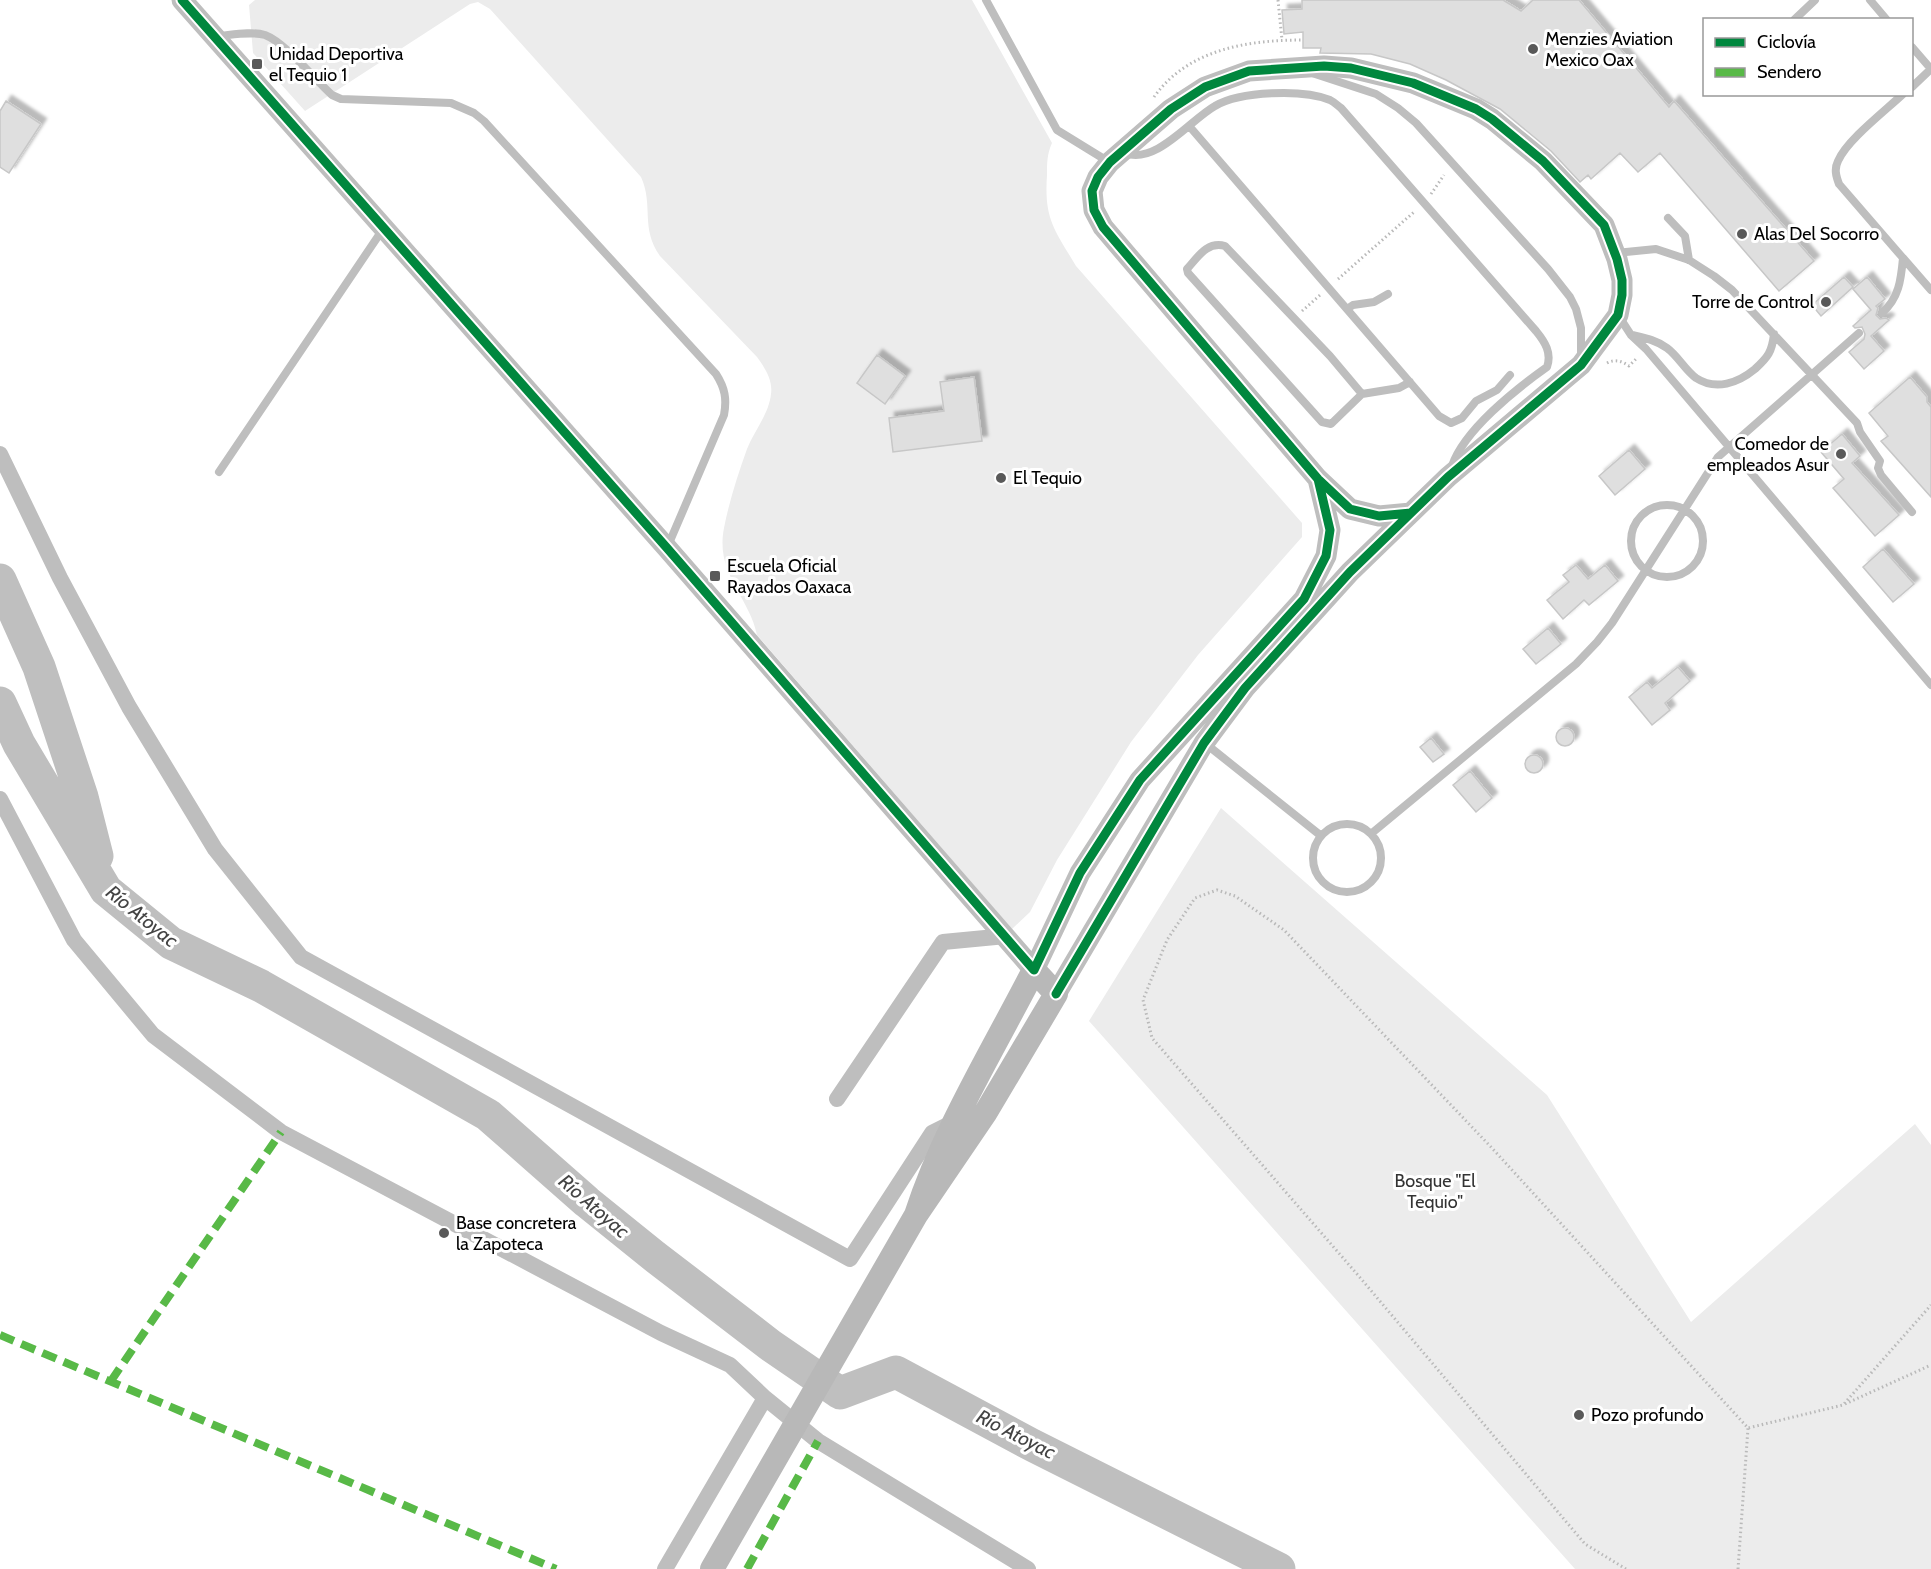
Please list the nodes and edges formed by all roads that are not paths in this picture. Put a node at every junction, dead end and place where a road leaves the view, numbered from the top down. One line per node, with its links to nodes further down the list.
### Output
1 (182, 0): 7 (street)
2 (986, 0): 14 (lane)
3 (1815, 0): 5 (lane)
4 (1870, 0): 6 (lane)
5 (1796, 18)
6 (1885, 18)
7 (214, 36): 16 (street); 41 (lane)
8 (1913, 49): 10 (lane)
9 (1298, 68): 14 (street); 17 (street); 28 (lane)
10 (1931, 69): 11 (lane)
11 (1913, 85)
12 (1901, 96): 18 (lane)
13 (1190, 127): 14 (lane); 22 (lane); 36 (lane)
14 (1116, 157): 37 (street)
15 (1668, 218): 19 (lane)
16 (383, 228): 35 (lane); 41 (street)
17 (1615, 253): 19 (lane); 24 (street)
18 (1903, 258): 20 (lane); 23 (lane)
19 (1689, 260): 26 (lane)
20 (1931, 290)
21 (1388, 294): 22 (lane)
22 (1347, 309): 31 (lane)
23 (1882, 313)
24 (1618, 315): 27 (lane); 28 (street)
25 (1859, 333): 29 (lane)
26 (1774, 334): 27 (lane); 29 (lane)
27 (1631, 335): 33 (lane)
28 (1581, 365): 36 (street)
29 (1812, 374): 33 (lane); 39 (lane)
30 (1510, 375): 31 (lane)
31 (1410, 382): 32 (lane)
32 (1362, 394): 32 (lane)
33 (1728, 448): 38 (lane); 43 (lane)
34 (0, 454): 52 (street)
35 (219, 472)
36 (1448, 477): 40 (street)
37 (1318, 479): 40 (street); 49 (street)
38 (1684, 510): 42 (lane); 42 (lane); 42 (lane)
39 (1912, 512)
40 (1411, 513): 44 (street)
41 (667, 548): 48 (street)
42 (1645, 571): 46 (lane)
43 (1931, 686)
44 (1204, 743): 47 (lane); 50 (street)
45 (0, 799): 54 (street)
46 (1372, 834): 47 (lane); 47 (lane)
47 (1320, 836)
48 (1006, 936): 49 (street); 51 (street)
49 (1034, 970): 50 (main road); 52 (main road)
50 (1056, 994): 53 (main road)
51 (837, 1099)
52 (954, 1122): 53 (main road)
53 (916, 1215): 56 (main road)
54 (765, 1398): 55 (street); 57 (street)
55 (665, 1569)
56 (712, 1569)
57 (1028, 1569)

